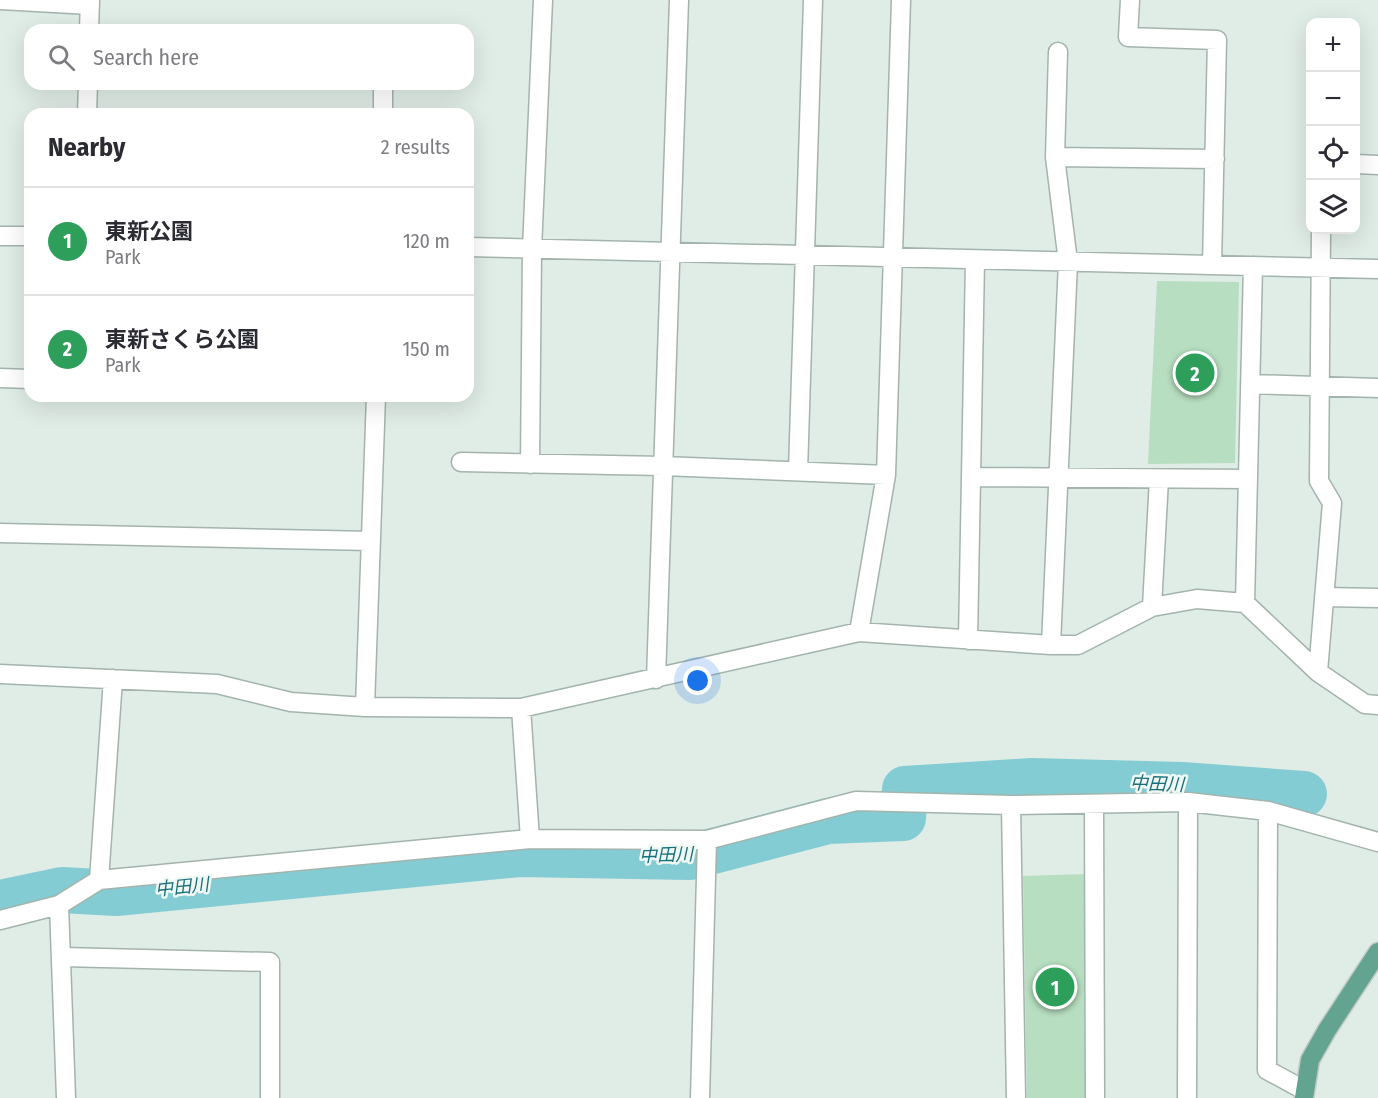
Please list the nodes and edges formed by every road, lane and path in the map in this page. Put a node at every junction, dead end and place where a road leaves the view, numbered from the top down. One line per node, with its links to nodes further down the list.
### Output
1 (0, 0): 7 (street)
2 (543, 0): 22 (street)
3 (679, 0): 23 (street)
4 (813, 0): 24 (street)
5 (901, 0): 25 (street)
6 (1130, 0): 15 (street)
7 (90, 3): 8 (street)
8 (89, 24)
9 (1058, 52): 14 (street)
10 (88, 90): 12 (street)
11 (383, 90): 13 (street)
12 (87, 108)
13 (383, 108)
14 (1055, 157): 15 (street); 27 (street)
15 (1215, 159): 28 (street)
16 (1360, 164): 17 (street)
17 (1378, 165)
18 (1321, 234): 30 (street)
19 (0, 236): 20 (street)
20 (24, 236)
21 (474, 247): 22 (street)
22 (532, 249): 23 (street); 39 (street)
23 (670, 252): 24 (street); 40 (street)
24 (805, 255): 25 (street); 41 (street)
25 (892, 257): 26 (street); 42 (street)
26 (975, 260): 27 (street); 43 (street)
27 (1068, 262): 28 (street); 44 (street)
28 (1212, 265): 29 (street)
29 (1253, 266): 30 (street); 34 (street)
30 (1320, 268): 31 (street); 35 (street)
31 (1378, 269)
32 (0, 378): 33 (street)
33 (24, 379)
34 (1250, 384): 35 (street); 46 (street)
35 (1320, 385): 36 (street); 49 (street)
36 (1378, 388)
37 (376, 402): 48 (street)
38 (461, 462): 39 (street)
39 (530, 464): 40 (street)
40 (663, 466): 41 (street); 58 (street)
41 (798, 471): 42 (street)
42 (886, 475): 53 (street)
43 (971, 477): 44 (street); 54 (street)
44 (1058, 479): 45 (street); 55 (street)
45 (1159, 479): 46 (street); 52 (street)
46 (1248, 479): 51 (street)
47 (0, 533): 48 (street)
48 (371, 542): 61 (street)
49 (1324, 597): 50 (street); 56 (street)
50 (1378, 598)
51 (1245, 603): 52 (street); 56 (street)
52 (1152, 607): 55 (street)
53 (859, 632): 54 (street); 58 (street)
54 (968, 639): 55 (street)
55 (1051, 645)
56 (1318, 672): 60 (street)
57 (0, 674): 59 (street)
58 (656, 678): 62 (street)
59 (113, 679): 61 (street); 70 (street)
60 (1378, 705)
61 (365, 707): 62 (street)
62 (521, 708): 67 (street)
63 (1188, 802): 65 (street); 66 (street); 81 (street)
64 (1011, 805): 65 (street); 68 (street); 79 (street)
65 (1094, 805): 80 (street)
66 (1268, 811): 69 (street); 75 (street)
67 (530, 839): 68 (street); 70 (street)
68 (707, 840): 78 (street)
69 (1378, 842)
70 (99, 880): 71 (street)
71 (59, 905): 72 (street); 74 (street)
72 (0, 920)
73 (1378, 952): 75 (main road)
74 (62, 957): 76 (street); 77 (street)
75 (1304, 1094)
76 (66, 1098)
77 (270, 1098)
78 (700, 1098)
79 (1016, 1098)
80 (1095, 1098)
81 (1187, 1098)

